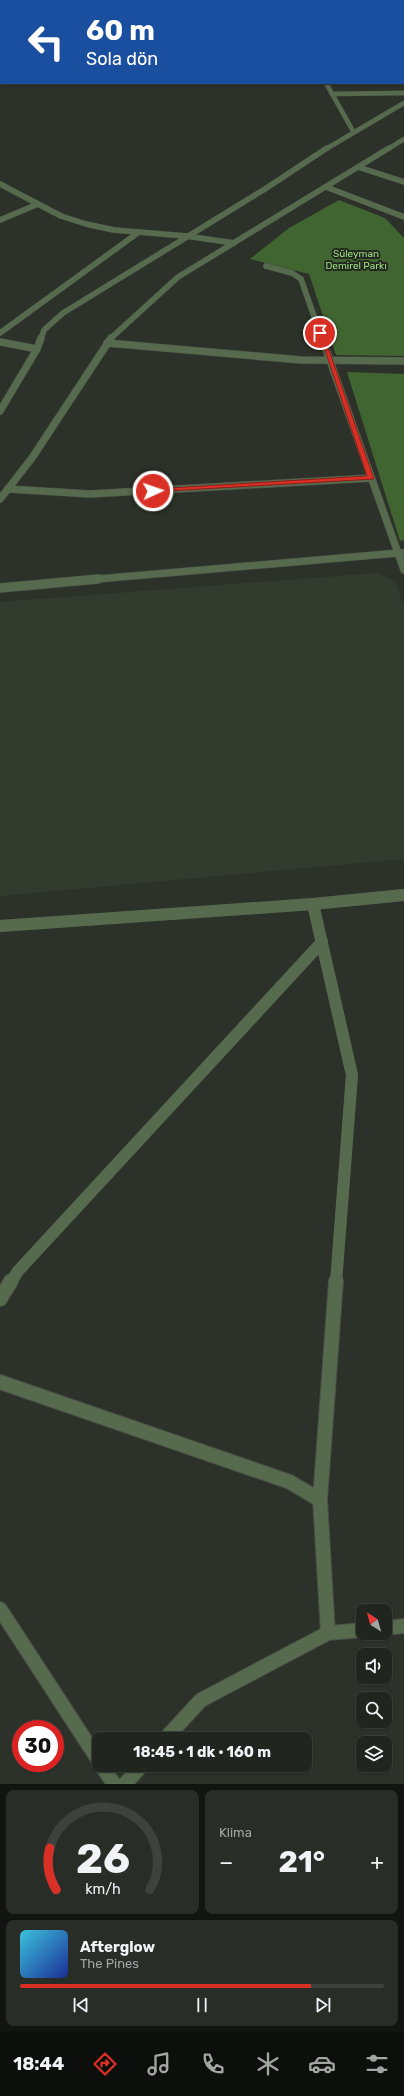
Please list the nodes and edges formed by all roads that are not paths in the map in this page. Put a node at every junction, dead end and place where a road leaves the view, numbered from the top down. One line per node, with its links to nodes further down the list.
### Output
1 (327, 84): 3 (street)
2 (404, 93): 3 (street)
3 (332, 94): 5 (street)
4 (404, 103): 5 (street)
5 (353, 131): 15 (street)
6 (404, 139): 7 (street)
7 (358, 168): 8 (street); 10 (street)
8 (404, 182)
9 (0, 184): 11 (street)
10 (326, 187): 12 (street); 16 (street)
11 (38, 204): 13 (street); 14 (street)
12 (404, 217)
13 (0, 220)
14 (139, 232): 15 (street); 18 (street)
15 (186, 236): 16 (street); 21 (street)
16 (234, 243): 20 (street)
17 (266, 266): 22 (street)
18 (0, 333)
19 (0, 342): 21 (street)
20 (107, 343): 22 (street); 26 (street)
21 (37, 349): 24 (street)
22 (330, 360): 23 (street); 25 (street)
23 (404, 362)
24 (0, 411)
25 (371, 478): 26 (street); 28 (street)
26 (8, 489): 27 (street)
27 (0, 499)
28 (401, 553): 29 (street); 30 (street)
29 (404, 570)
30 (0, 588)
31 (404, 895): 32 (street)
32 (313, 904): 33 (street); 34 (street)
33 (0, 926)
34 (322, 942): 35 (street); 37 (street)
35 (0, 1299)
36 (0, 1382): 37 (street)
37 (320, 1500): 42 (street)
38 (0, 1609): 44 (street)
39 (404, 1626): 40 (street)
40 (392, 1627)
41 (356, 1631): 42 (street)
42 (328, 1633): 43 (street)
43 (171, 1732)
44 (92, 1750)
45 (106, 1772): 47 (street)
46 (136, 1772): 48 (street)
47 (114, 1784)
48 (125, 1784)

